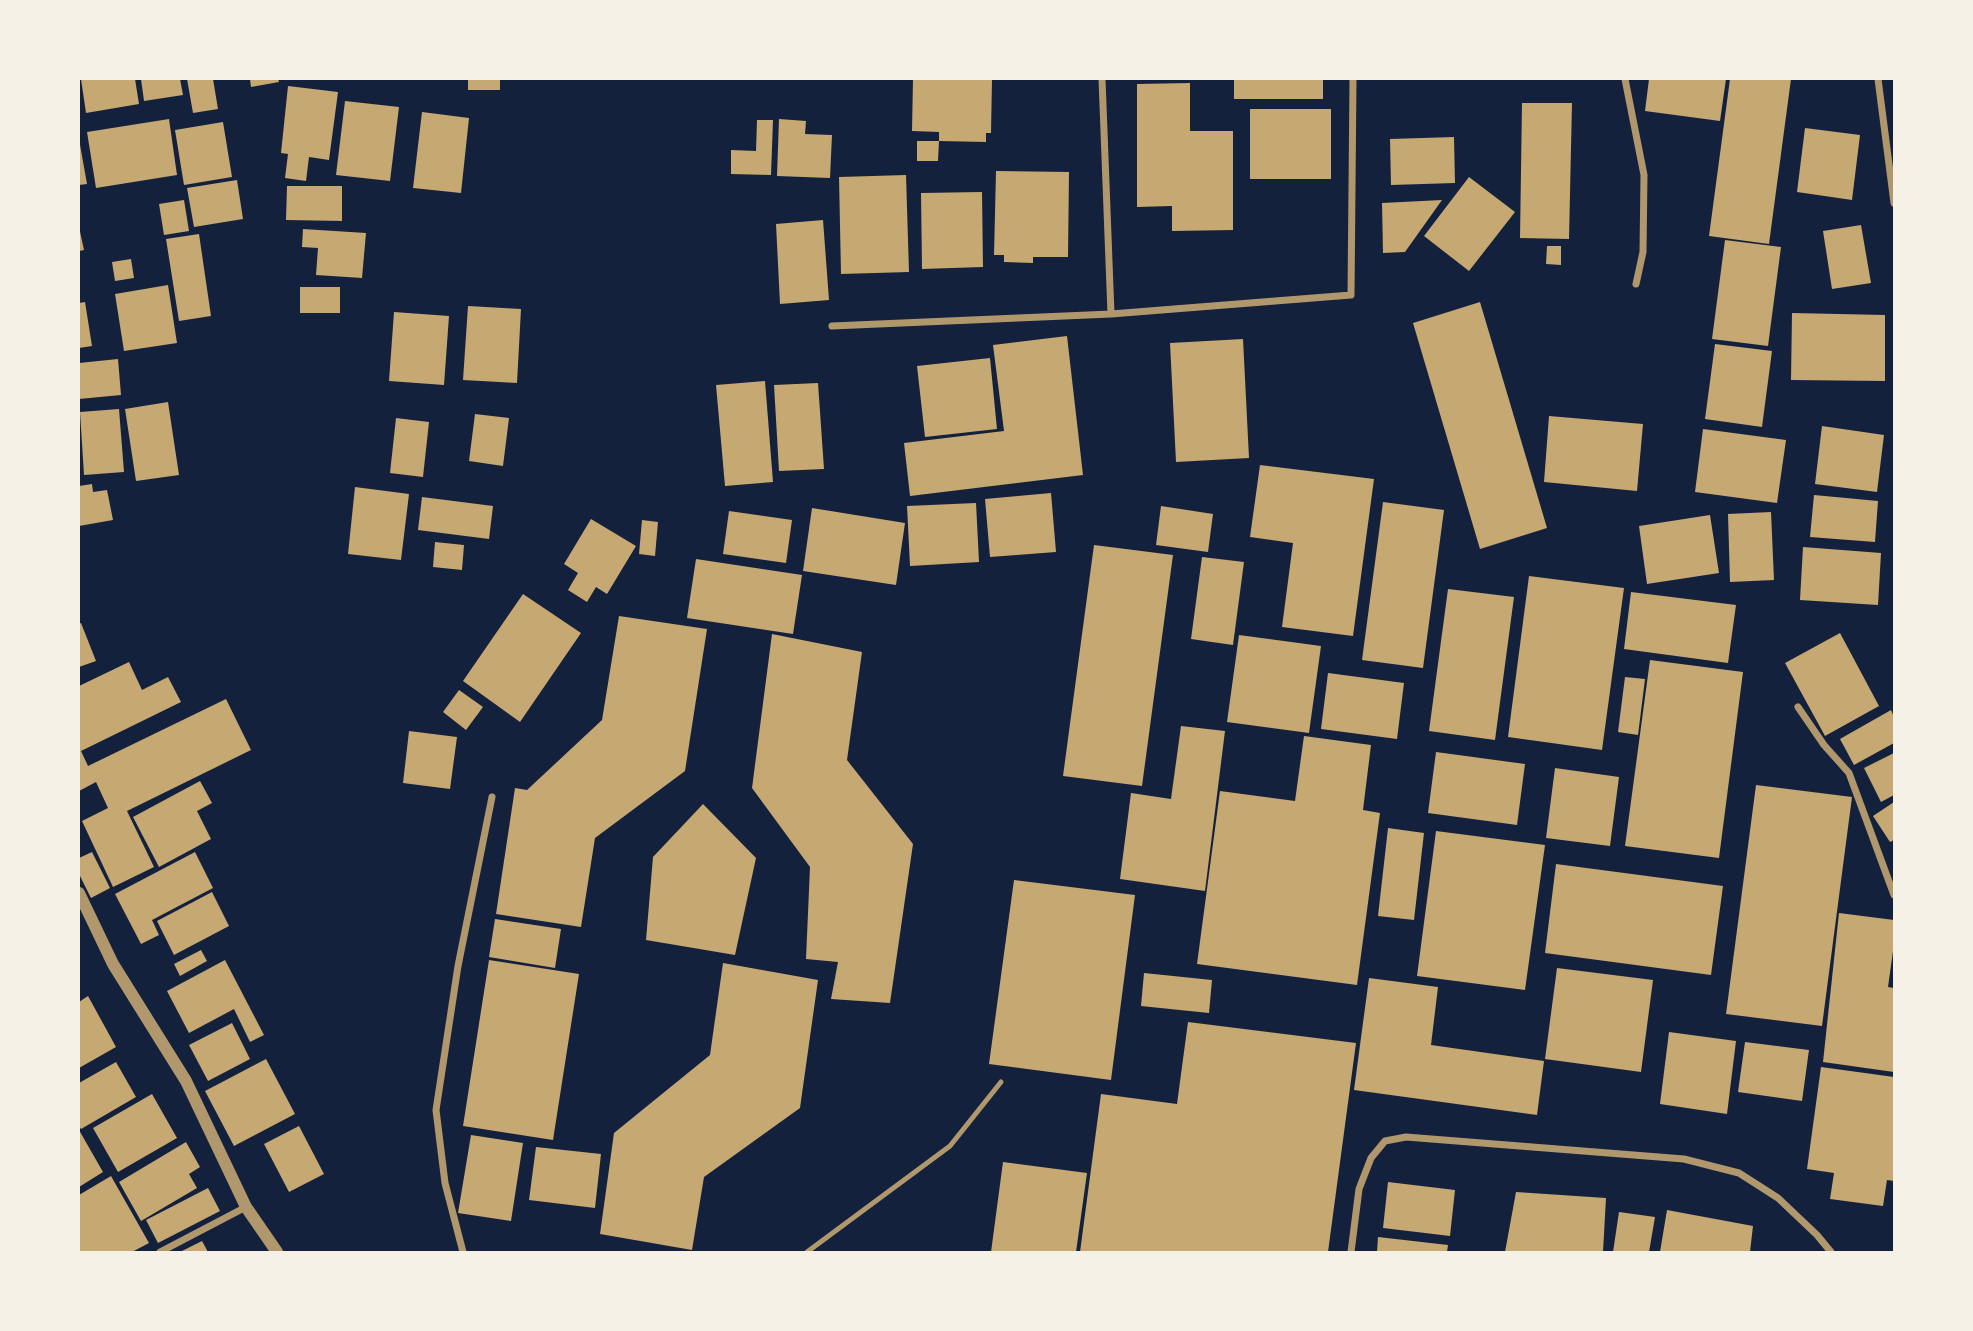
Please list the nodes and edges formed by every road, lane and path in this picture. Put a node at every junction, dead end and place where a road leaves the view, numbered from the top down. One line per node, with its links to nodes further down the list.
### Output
1 (1102, 79): 7 (street)
2 (1353, 79): 7 (street)
3 (1625, 79): 6 (street)
4 (1878, 79): 5 (street)
5 (1894, 204)
6 (1636, 284)
7 (1111, 314): 8 (street)
8 (832, 326)
9 (1798, 706): 12 (street)
10 (492, 797): 17 (street)
11 (79, 893): 14 (street)
12 (1894, 895)
13 (1001, 1082): 18 (lane)
14 (246, 1207): 15 (street); 16 (street)
15 (160, 1252)
16 (277, 1252)
17 (463, 1252)
18 (807, 1252)
19 (1351, 1252): 20 (street)
20 (1831, 1252)

